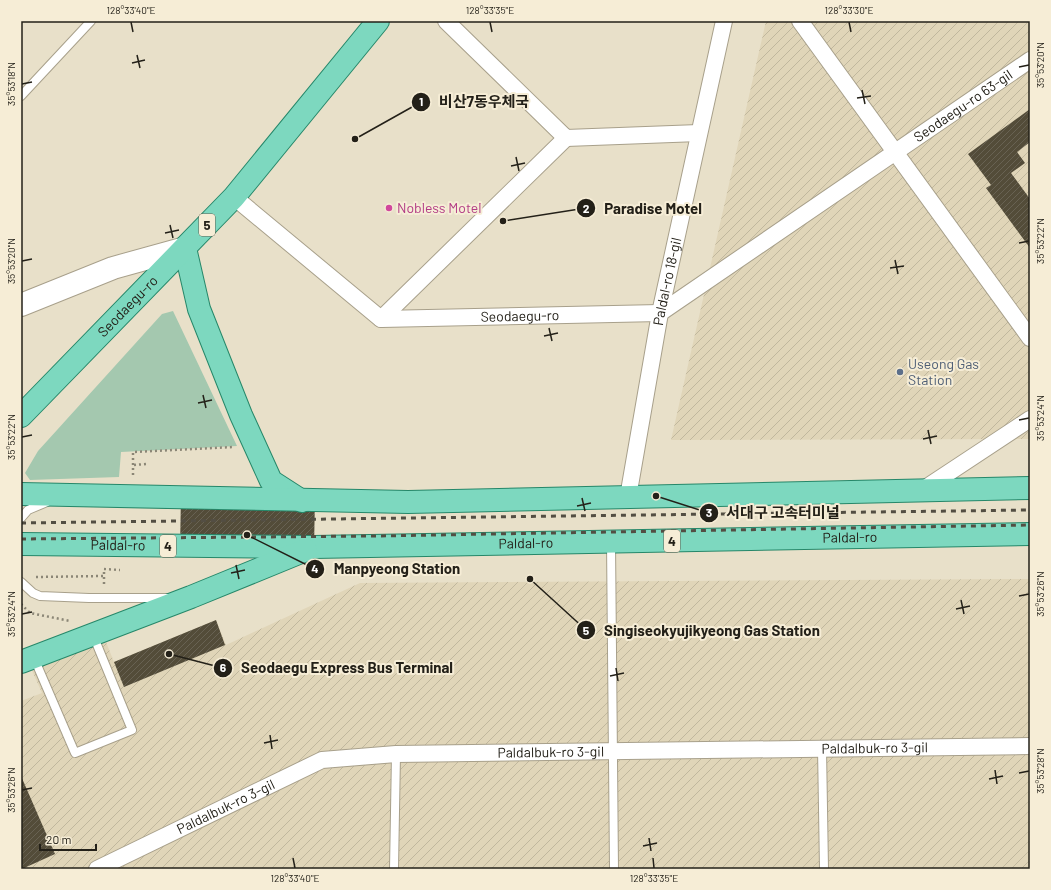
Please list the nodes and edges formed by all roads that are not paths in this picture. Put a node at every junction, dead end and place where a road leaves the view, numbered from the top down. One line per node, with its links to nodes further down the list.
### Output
1 (91, 21): 7 (lane)
2 (378, 21): 11 (main road, Seodaegu-ro / 5)
3 (446, 21): 9 (street)
4 (724, 21): 8 (street, Paldal-ro 18-gil)
5 (800, 21): 10 (street)
6 (1030, 60): 10 (street, Seodaegu-ro 63-gil)
7 (21, 96)
8 (699, 133): 9 (street); 14 (street, Paldal-ro 18-gil)
9 (566, 138): 15 (street)
10 (895, 152): 14 (street, Seodaegu-ro 63-gil); 16 (street)
11 (234, 197): 12 (main road, Seodaegu-ro / 5); 15 (street)
12 (185, 248): 13 (main road); 17 (main road, Seodaegu-ro / 5); 24 (main road)
13 (21, 305)
14 (660, 313): 15 (street, Seodaegu-ro); 23 (street, Paldal-ro 18-gil)
15 (380, 319)
16 (1030, 338)
17 (21, 416)
18 (1030, 419): 20 (street)
19 (1030, 488): 20 (main road)
20 (921, 491): 23 (main road)
21 (21, 494): 22 (main road)
22 (84, 496): 24 (main road); 25 (lane)
23 (628, 497): 24 (main road)
24 (302, 501)
25 (21, 518)
26 (1030, 534): 27 (main road, Paldal-ro / 4)
27 (611, 542): 29 (main road, Paldal-ro / 4); 36 (lane)
28 (21, 544): 29 (main road, Paldal-ro / 4)
29 (314, 547): 31 (main road)
30 (21, 582): 31 (lane)
31 (191, 597): 32 (main road)
32 (93, 634): 33 (main road); 33 (lane)
33 (27, 659)
34 (1030, 746): 35 (street, Paldalbuk-ro 3-gil)
35 (822, 748): 36 (street, Paldalbuk-ro 3-gil); 41 (lane)
36 (613, 750): 37 (street, Paldalbuk-ro 3-gil); 40 (lane)
37 (396, 754): 38 (street, Paldalbuk-ro 3-gil); 39 (lane)
38 (102, 868)
39 (394, 869)
40 (614, 869)
41 (824, 869)

